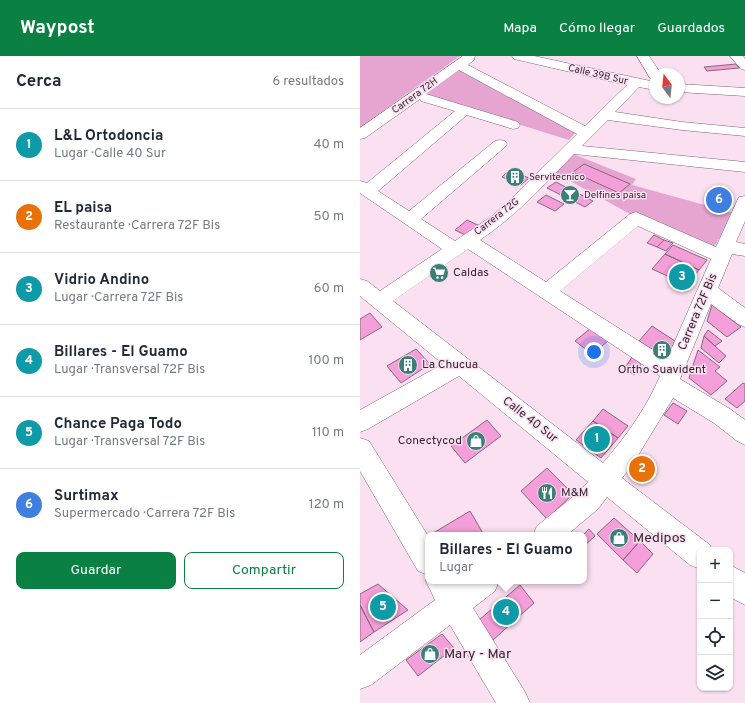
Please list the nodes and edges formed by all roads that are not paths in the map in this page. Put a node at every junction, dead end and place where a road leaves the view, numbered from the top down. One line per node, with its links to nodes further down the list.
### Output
1 (471, 56): 6 (street, Carrera 72H)
2 (518, 56): 7 (street, Calle 39B Sur)
3 (568, 56): 7 (street)
4 (643, 56): 9 (street)
5 (736, 56): 8 (street)
6 (459, 64): 19 (street); 20 (street, Carrera 72H)
7 (558, 66): 10 (street, Calle 39B Sur)
8 (745, 66)
9 (651, 68)
10 (636, 83): 11 (street, Calle 39B Sur); 16 (street, Carrera 72G)
11 (649, 85)
12 (685, 88): 13 (street)
13 (745, 92)
14 (426, 98): 15 (street)
15 (465, 110): 17 (street); 24 (street)
16 (605, 115): 18 (street); 19 (street, Carrera 72G)
17 (513, 125)
18 (745, 132)
19 (587, 133): 22 (street, Carrera 72G)
20 (360, 135)
21 (500, 144): 26 (street)
22 (571, 149): 23 (street); 27 (street, Carrera 72G)
23 (745, 167)
24 (364, 188): 26 (street)
25 (745, 202): 29 (street, Carrera 72F Bis)
26 (410, 219): 27 (street)
27 (460, 245): 32 (street); 33 (street, Carrera 72G)
28 (745, 250): 29 (street)
29 (724, 252): 31 (street, Carrera 72F Bis); 32 (street)
30 (360, 286): 33 (street, Calle 40 Sur)
31 (708, 290): 34 (street); 36 (street, Carrera 72F Bis)
32 (546, 292): 36 (street)
33 (379, 301): 35 (street, Calle 40 Sur)
34 (745, 319)
35 (460, 365): 37 (street); 40 (street, Calle 40 Sur)
36 (670, 378): 38 (street); 40 (street, Carrera 72F Bis)
37 (360, 422)
38 (745, 434)
39 (360, 449): 43 (street)
40 (605, 480): 41 (street, Carrera 72F Bis); 42 (street, Calle 40 Sur)
41 (550, 532)
42 (697, 553)
43 (425, 556)
44 (733, 581): 46 (street)
45 (476, 584): 47 (street)
46 (745, 590)
47 (447, 593): 48 (street); 49 (street)
48 (360, 674)
49 (514, 703)

